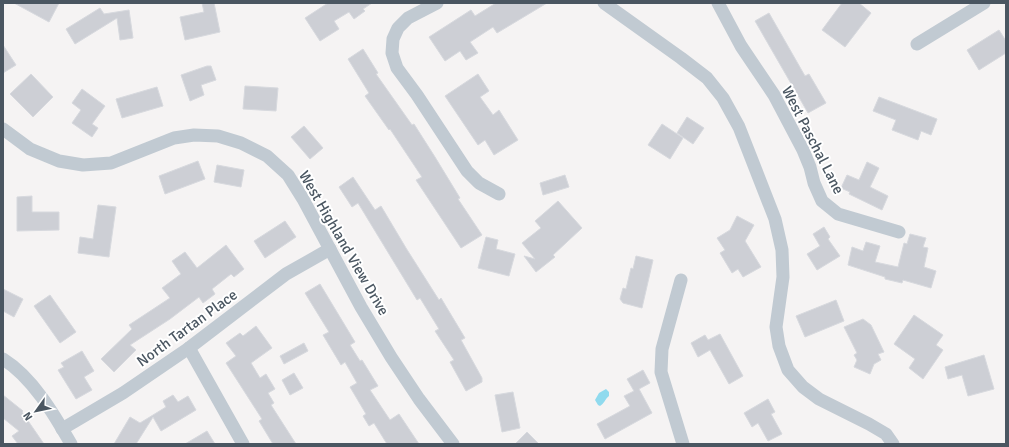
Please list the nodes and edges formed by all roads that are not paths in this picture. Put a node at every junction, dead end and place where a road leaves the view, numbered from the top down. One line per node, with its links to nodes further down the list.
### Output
1 (437, 3): 7 (street)
2 (604, 3): 18 (street)
3 (718, 3): 8 (street, West Paschal Lane)
4 (984, 3): 5 (street)
5 (917, 44)
6 (3, 128): 9 (street, West Highland View Drive)
7 (499, 194)
8 (899, 232)
9 (330, 249): 11 (street, North Tartan Place); 16 (street, West Highland View Drive)
10 (681, 280): 17 (street)
11 (189, 348): 13 (street, North Tartan Place); 15 (street)
12 (3, 359): 13 (street)
13 (62, 429): 14 (street)
14 (71, 444)
15 (243, 444)
16 (453, 444)
17 (682, 444)
18 (893, 444)

